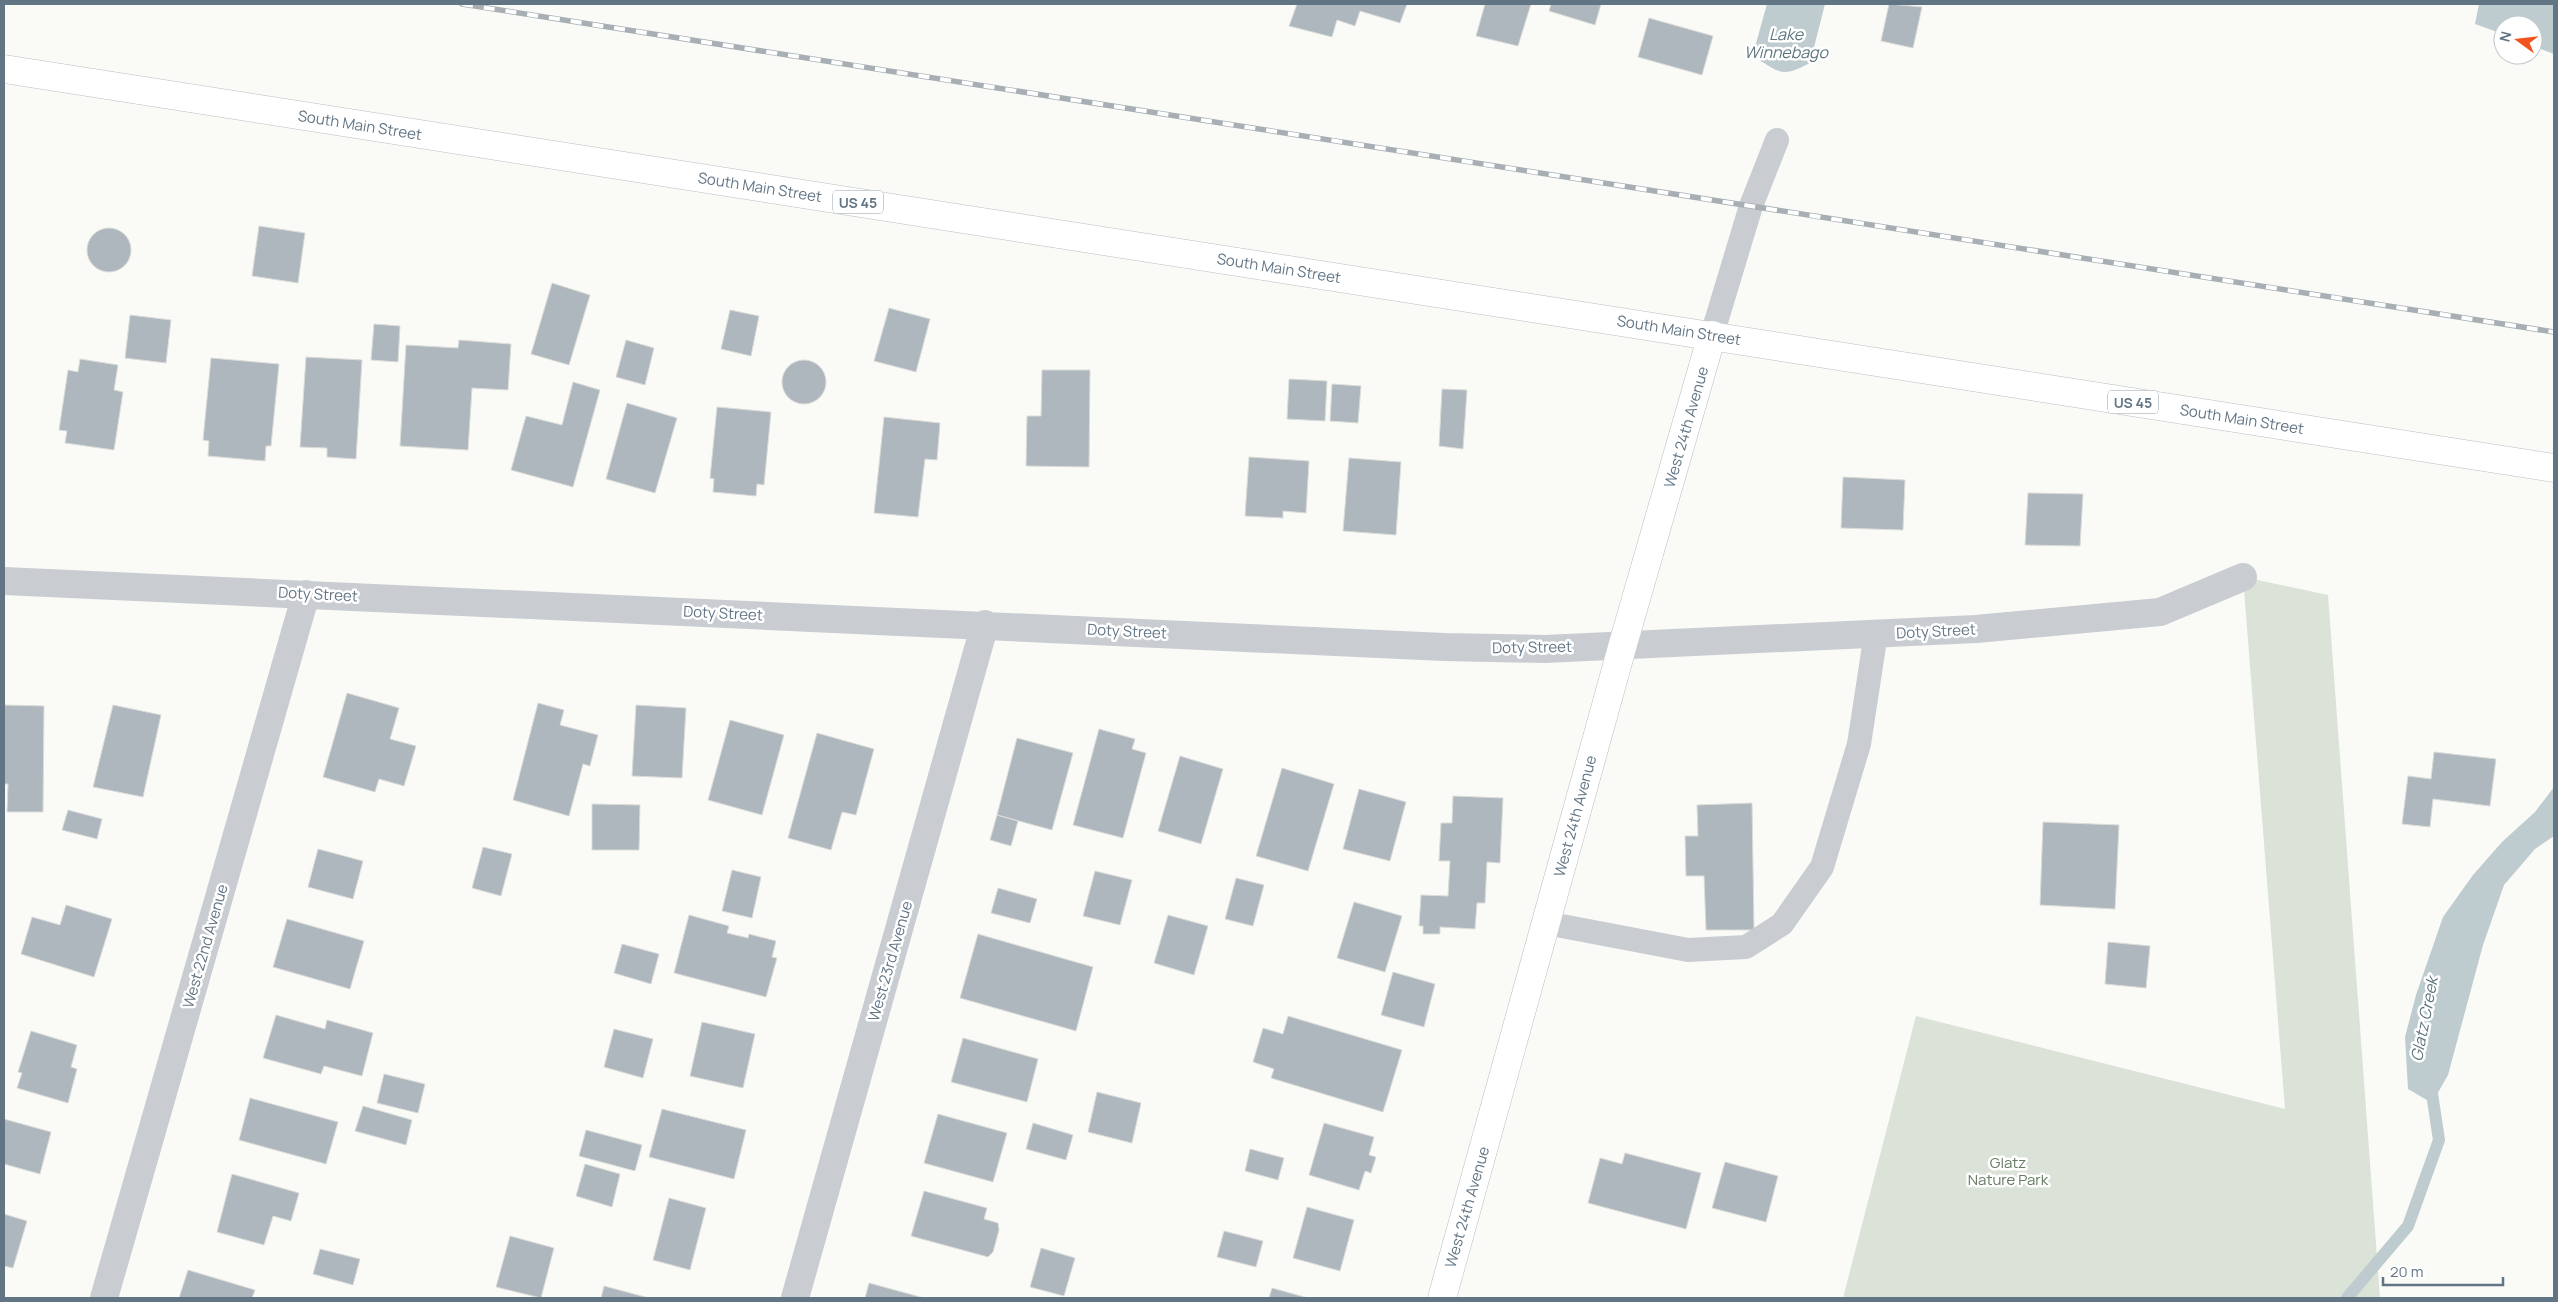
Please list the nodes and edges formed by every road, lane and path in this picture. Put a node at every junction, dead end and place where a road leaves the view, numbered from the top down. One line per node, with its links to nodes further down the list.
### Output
1 (4, 69): 3 (main road, South Main Street / US 45)
2 (1777, 140): 3 (lane)
3 (1712, 336): 4 (main road, South Main Street / US 45); 10 (main road, West 24th Avenue)
4 (2554, 468)
5 (2243, 578): 9 (street, Doty Street)
6 (4, 581): 7 (street, Doty Street)
7 (306, 594): 8 (street, Doty Street); 12 (street, West 22nd Avenue)
8 (985, 624): 10 (street, Doty Street); 13 (street, West 23rd Avenue)
9 (1876, 633): 10 (street, Doty Street); 11 (lane)
10 (1623, 644): 11 (main road, West 24th Avenue)
11 (1546, 923): 14 (main road, West 24th Avenue)
12 (104, 1298)
13 (794, 1298)
14 (1442, 1298)

